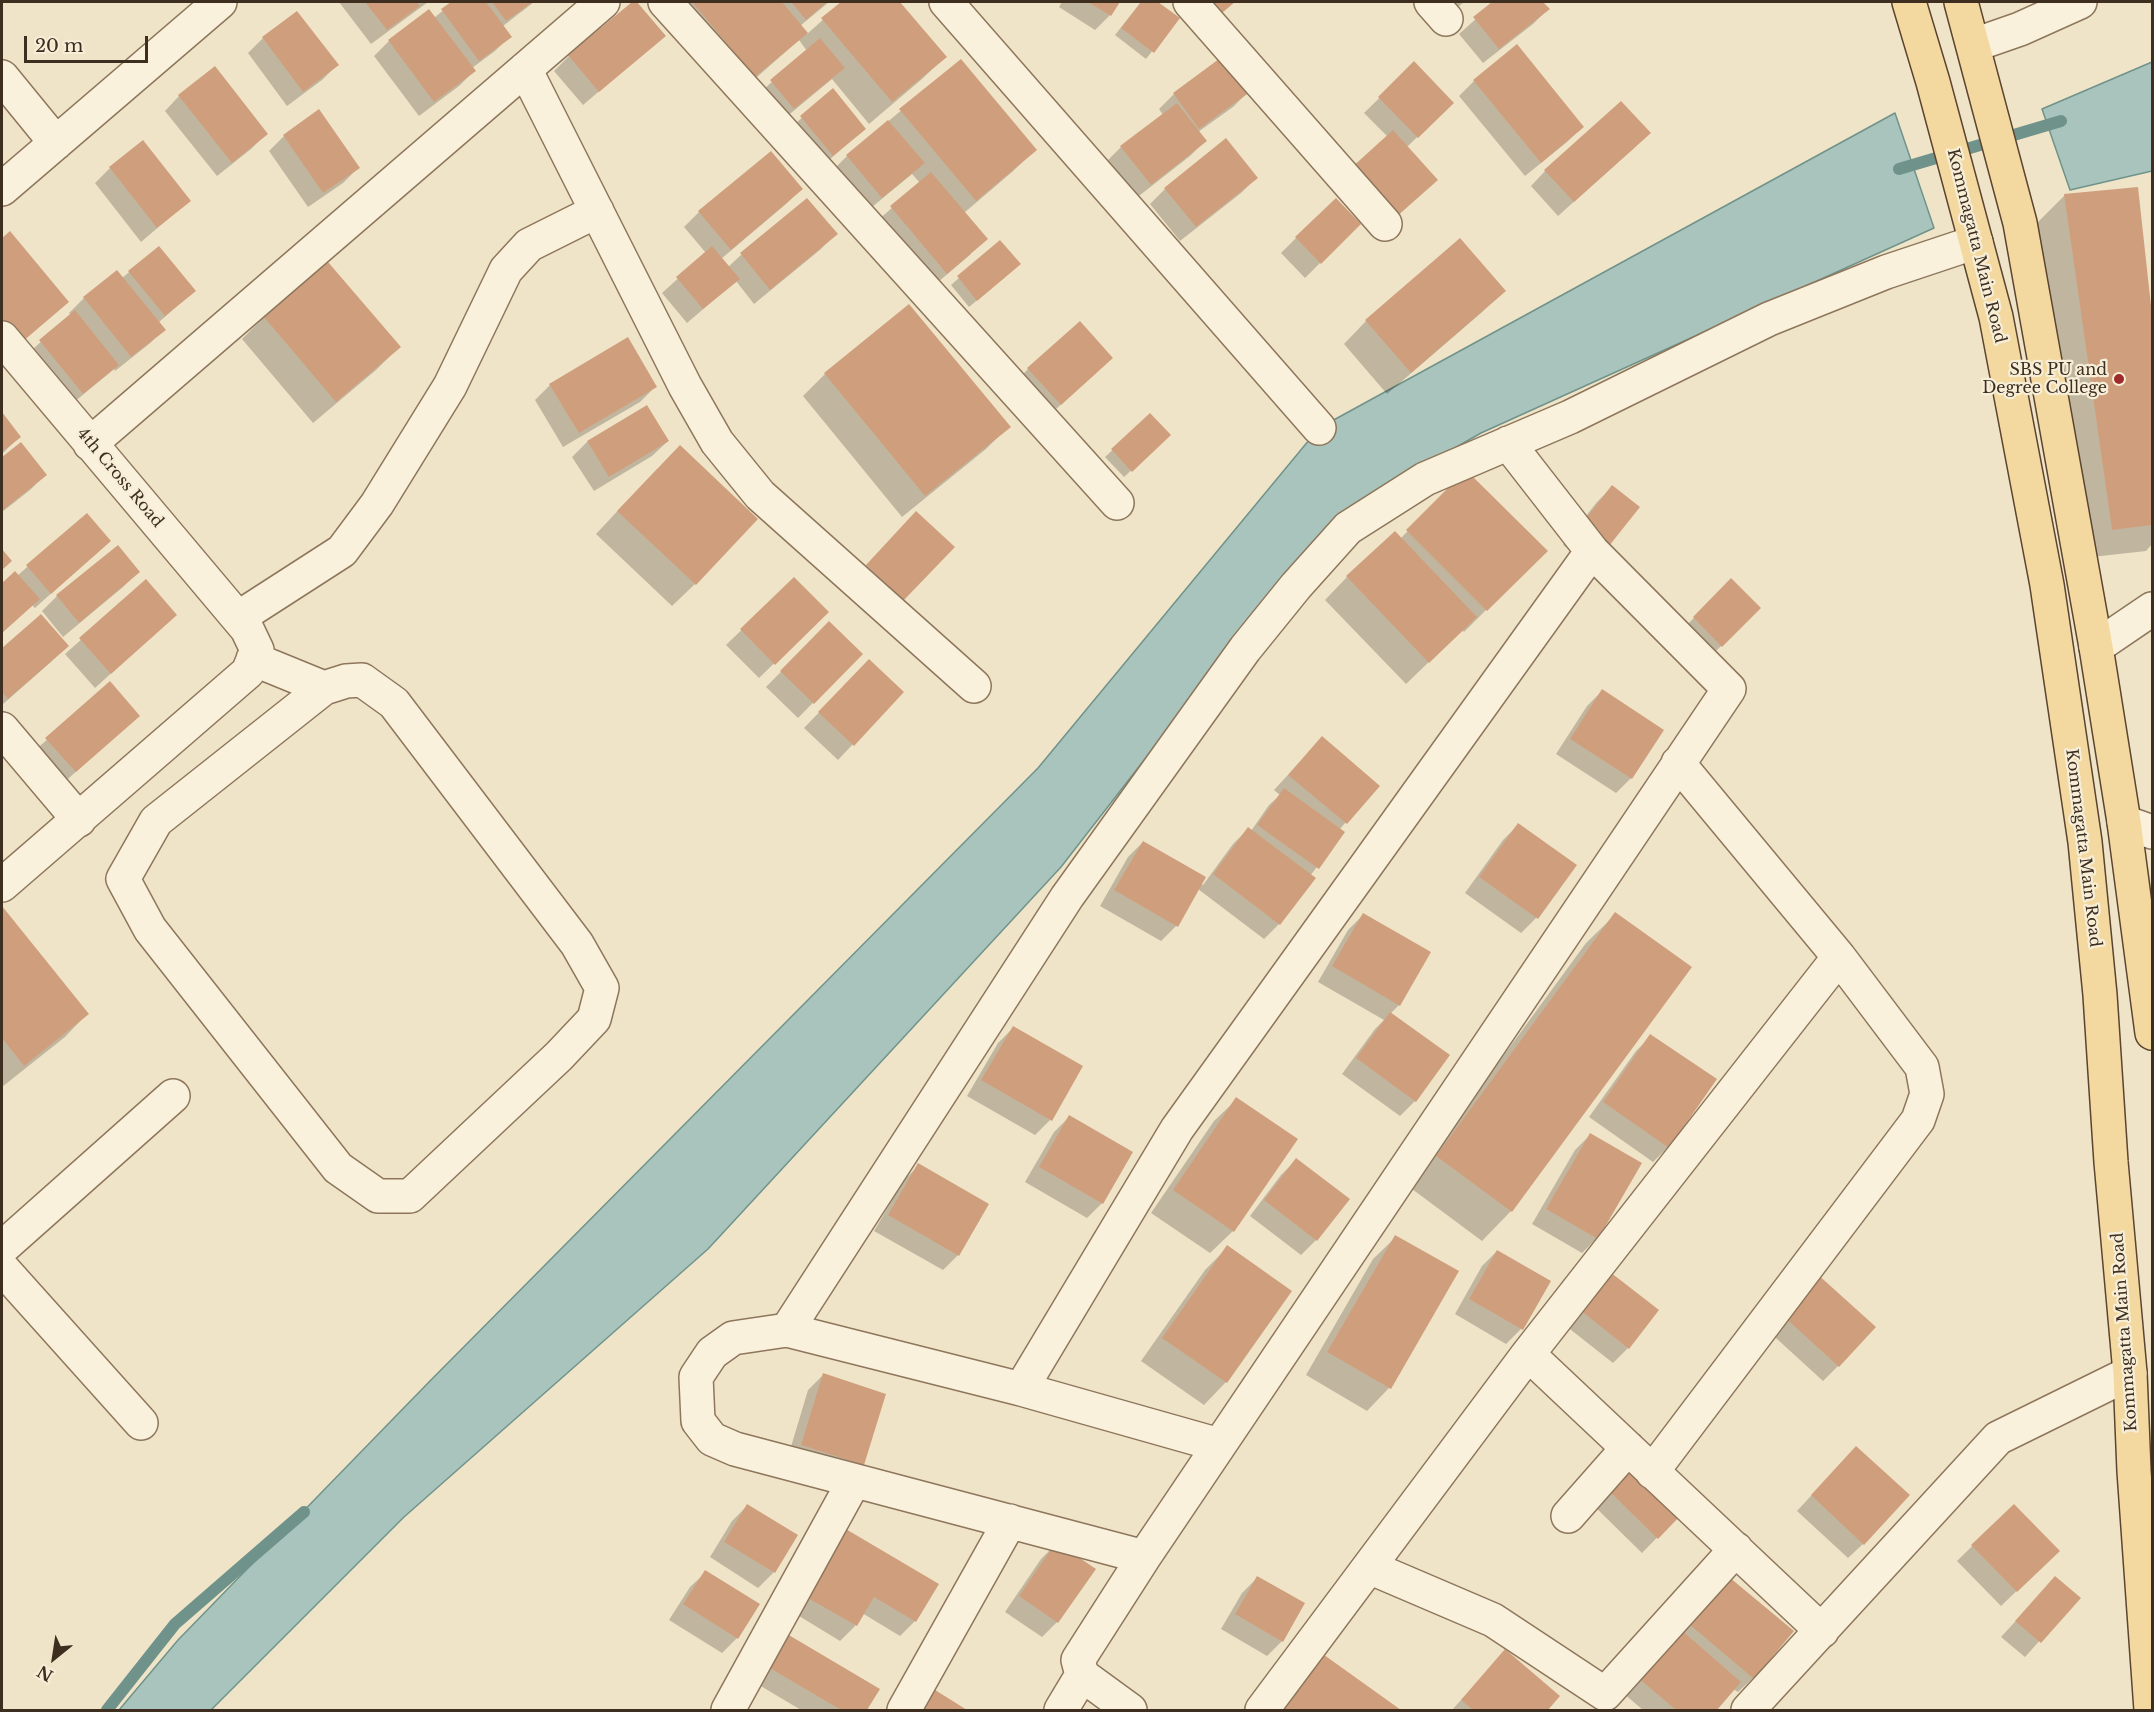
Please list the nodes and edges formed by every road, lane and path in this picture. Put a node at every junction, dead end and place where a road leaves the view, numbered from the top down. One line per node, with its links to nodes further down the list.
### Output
1 (220, 2): 12 (street)
2 (603, 2): 10 (street)
3 (665, 2): 21 (street)
4 (946, 2): 18 (street)
5 (1190, 2): 15 (street)
6 (1909, 2): 16 (main road, Kommagatta Main Road)
7 (1961, 2): 9 (main road)
8 (2080, 2): 9 (street)
9 (1976, 56): 25 (main road)
10 (525, 69): 14 (street); 20 (street)
11 (2, 77): 12 (street)
12 (56, 142): 13 (street)
13 (2, 189)
14 (597, 212): 24 (street); 27 (street)
15 (1385, 224)
16 (1974, 234): 19 (street); 41 (main road, Kommagatta Main Road)
17 (2, 338): 20 (street, 4th Cross Road)
18 (1319, 428)
19 (1508, 443): 22 (street); 39 (street)
20 (90, 444): 24 (street, 4th Cross Road)
21 (1118, 503)
22 (1592, 551): 30 (street); 42 (street)
23 (2152, 609): 25 (street)
24 (238, 618): 26 (street, 4th Cross Road)
25 (2096, 647): 32 (main road)
26 (253, 659): 28 (street); 31 (street)
27 (974, 686)
28 (324, 688): 28 (street)
29 (2, 729): 31 (street)
30 (1678, 763): 34 (street); 44 (street)
31 (80, 820): 33 (street)
32 (2138, 827): 35 (main road)
33 (2, 885)
34 (1839, 957): 40 (street); 46 (street)
35 (2152, 1033)
36 (173, 1096): 37 (street)
37 (2, 1248)
38 (2, 1268): 43 (street)
39 (787, 1330): 42 (street); 47 (street)
40 (1528, 1354): 45 (street); 52 (street)
41 (2130, 1373): 53 (street); 61 (main road, Kommagatta Main Road)
42 (1022, 1389): 44 (street)
43 (141, 1423)
44 (1219, 1445): 51 (street)
45 (1628, 1448): 46 (street); 48 (street)
46 (1652, 1472): 50 (street)
47 (854, 1481): 49 (street); 55 (street)
48 (1568, 1516)
49 (1010, 1521): 51 (street); 56 (street)
50 (1736, 1549): 52 (street); 53 (street)
51 (1143, 1557): 54 (street)
52 (1369, 1567): 59 (street)
53 (1822, 1631): 60 (street)
54 (1082, 1675): 57 (street); 58 (street)
55 (728, 1710)
56 (904, 1710)
57 (1061, 1710)
58 (1130, 1710)
59 (1262, 1710)
60 (1748, 1710)
61 (2151, 1710)

